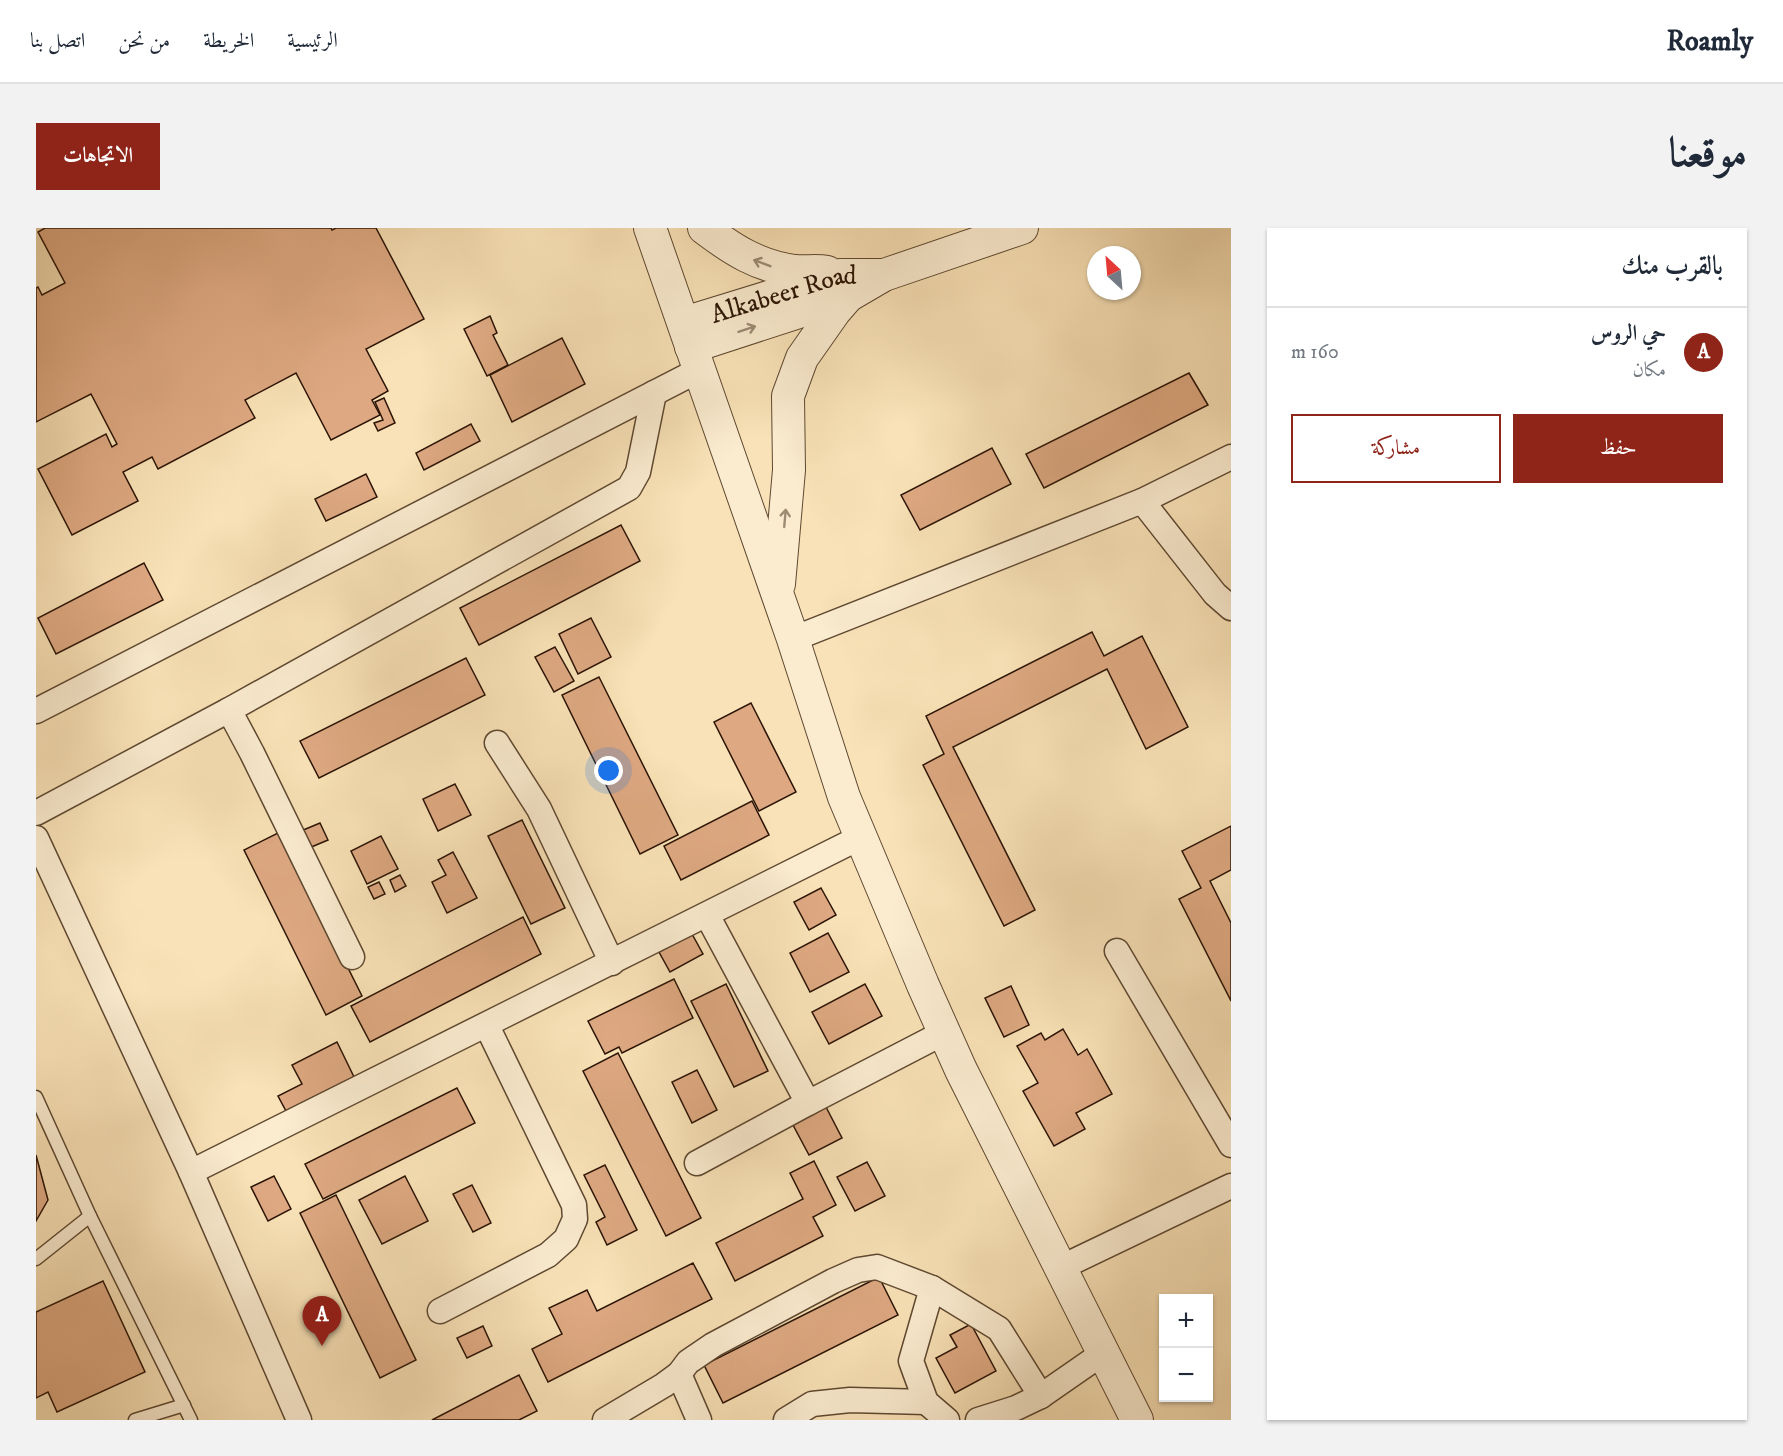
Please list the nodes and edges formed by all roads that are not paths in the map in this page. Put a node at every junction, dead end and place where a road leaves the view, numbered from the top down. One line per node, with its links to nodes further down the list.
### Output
1 (650, 228): 5 (street)
2 (704, 228): 4 (street, one-way to 2)
3 (1013, 230): 4 (street, Alkabeer Road)
4 (844, 286): 5 (street, Alkabeer Road); 9 (street, one-way to 4)
5 (691, 347): 6 (street); 9 (street)
6 (654, 393): 12 (street); 13 (street)
7 (1231, 457): 8 (street)
8 (1142, 501): 10 (street); 11 (street)
9 (778, 597): 11 (street)
10 (1231, 608)
11 (793, 639): 16 (street)
12 (229, 710): 15 (street); 20 (street)
13 (36, 711)
14 (497, 743): 21 (street)
15 (36, 813)
16 (861, 837): 18 (street); 23 (street)
17 (36, 838): 28 (street)
18 (707, 915): 21 (street); 25 (street)
19 (1117, 951): 26 (street)
20 (352, 957)
21 (612, 963): 22 (street)
22 (487, 1026): 28 (street); 34 (street)
23 (945, 1032): 25 (street); 32 (street)
24 (36, 1097): 30 (lane)
25 (808, 1103): 27 (street)
26 (1231, 1145)
27 (697, 1163)
28 (191, 1172): 42 (street)
29 (1231, 1186): 32 (street)
30 (90, 1216): 31 (lane); 39 (lane)
31 (36, 1259)
32 (1060, 1268): 35 (street)
33 (932, 1288): 36 (street); 37 (street); 38 (street)
34 (440, 1311)
35 (1103, 1353): 37 (street); 48 (street)
36 (679, 1374): 43 (street); 44 (street)
37 (1041, 1396): 47 (street)
38 (926, 1402): 45 (street); 46 (street)
39 (184, 1405): 40 (lane); 41 (lane)
40 (135, 1420)
41 (191, 1420)
42 (299, 1420)
43 (604, 1420)
44 (699, 1420)
45 (786, 1420)
46 (947, 1420)
47 (978, 1420)
48 (1137, 1420)

